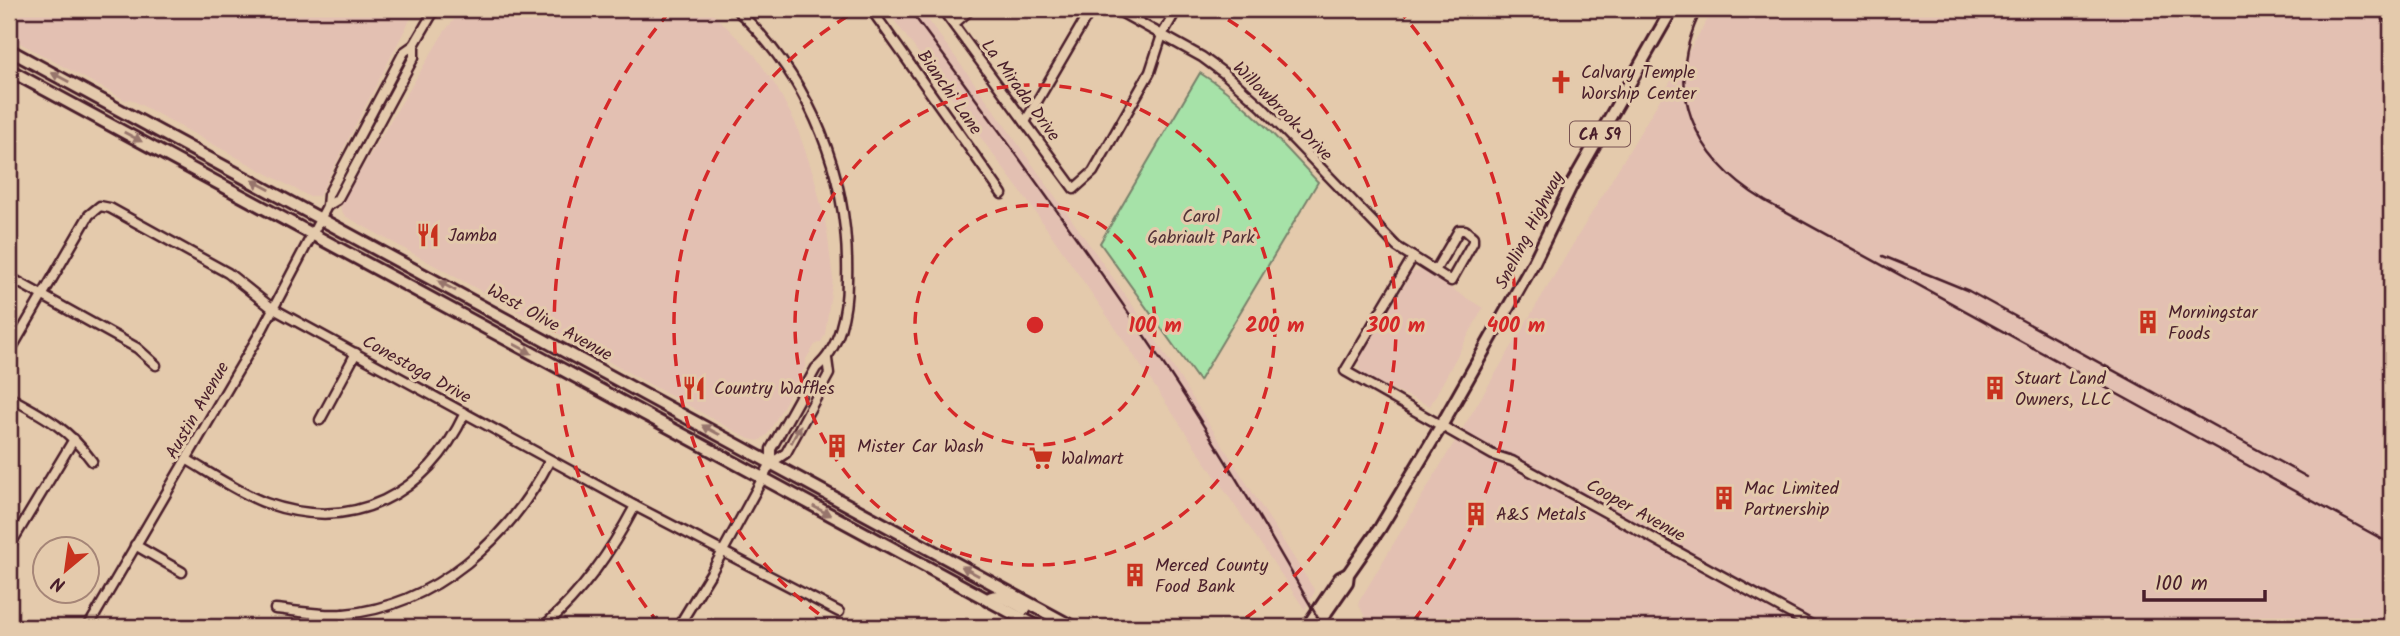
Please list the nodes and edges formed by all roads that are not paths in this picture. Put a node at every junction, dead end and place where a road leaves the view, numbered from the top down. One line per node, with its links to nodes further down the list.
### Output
1 (435, 9): 14 (street, Austin Avenue)
2 (736, 9): 33 (street)
3 (871, 9): 22 (street, Bianchi Lane)
4 (942, 9): 12 (street, La Mirada Drive)
5 (971, 9): 12 (street)
6 (1091, 9): 20 (street)
7 (1115, 9): 13 (street, Willowbrook Drive)
8 (1177, 9): 13 (street)
9 (1672, 9): 38 (main road, Snelling Highway / CA 59)
10 (2384, 9): 11 (main road)
11 (2391, 18)
12 (954, 24): 20 (street, La Mirada Drive)
13 (1162, 35): 20 (street, La Mirada Drive); 26 (street, Willowbrook Drive)
14 (414, 45): 17 (street, Austin Avenue); 19 (street, Austin Avenue)
15 (9, 50): 24 (main road, West Olive Avenue, one-way to 15)
16 (9, 70): 25 (main road, West Olive Avenue, one-way to 25)
17 (392, 76): 18 (street, Austin Avenue); 19 (street)
18 (371, 117): 21 (street); 23 (street, Austin Avenue)
19 (380, 119): 21 (street, Austin Avenue)
20 (1025, 122)
21 (357, 163): 23 (street, Austin Avenue)
22 (1002, 194)
23 (327, 206): 24 (street, Austin Avenue)
24 (321, 217): 25 (street, Austin Avenue); 43 (main road, West Olive Avenue, one-way to 24)
25 (312, 234): 30 (street, Austin Avenue); 44 (main road, West Olive Avenue, one-way to 44)
26 (1413, 257): 27 (street, Willowbrook Drive); 38 (street)
27 (1435, 271): 27 (street)
28 (9, 276): 29 (street)
29 (42, 296): 30 (street, Conestoga Drive); 31 (street); 34 (street)
30 (272, 308): 32 (street, Conestoga Drive); 40 (street, Austin Avenue)
31 (9, 352)
32 (356, 354): 36 (street, Conestoga Drive); 37 (street)
33 (827, 359): 43 (street); 43 (street, one-way to 33)
34 (156, 365)
35 (9, 397): 39 (street)
36 (465, 413): 40 (street); 41 (street, Conestoga Drive)
37 (320, 420)
38 (1441, 426): 50 (main road, Snelling Highway / CA 59); 64 (street, Cooper Avenue)
39 (74, 439): 42 (street); 47 (street)
40 (186, 459): 46 (street, Austin Avenue)
41 (550, 460): 45 (street, Conestoga Drive); 55 (street)
42 (92, 461)
43 (771, 463): 44 (street); 54 (main road, West Olive Avenue, one-way to 43)
44 (762, 478): 48 (street); 51 (main road, West Olive Avenue, one-way to 51)
45 (635, 506): 48 (street, Conestoga Drive); 58 (street)
46 (135, 545): 49 (street); 56 (street, Austin Avenue)
47 (9, 547)
48 (723, 552): 53 (street, Conestoga Drive); 59 (street)
49 (182, 572)
50 (1348, 574): 62 (main road, Snelling Highway / CA 59); 63 (main road, Snelling Highway / CA 59)
51 (987, 600): 54 (main road); 60 (main road, West Olive Avenue)
52 (275, 609): 55 (street)
53 (839, 612)
54 (1044, 612): 61 (main road, West Olive Avenue)
55 (343, 614): 57 (street)
56 (88, 627)
57 (344, 627)
58 (542, 627)
59 (678, 627)
60 (1038, 627)
61 (1073, 627)
62 (1307, 627)
63 (1316, 627)
64 (1815, 627)

